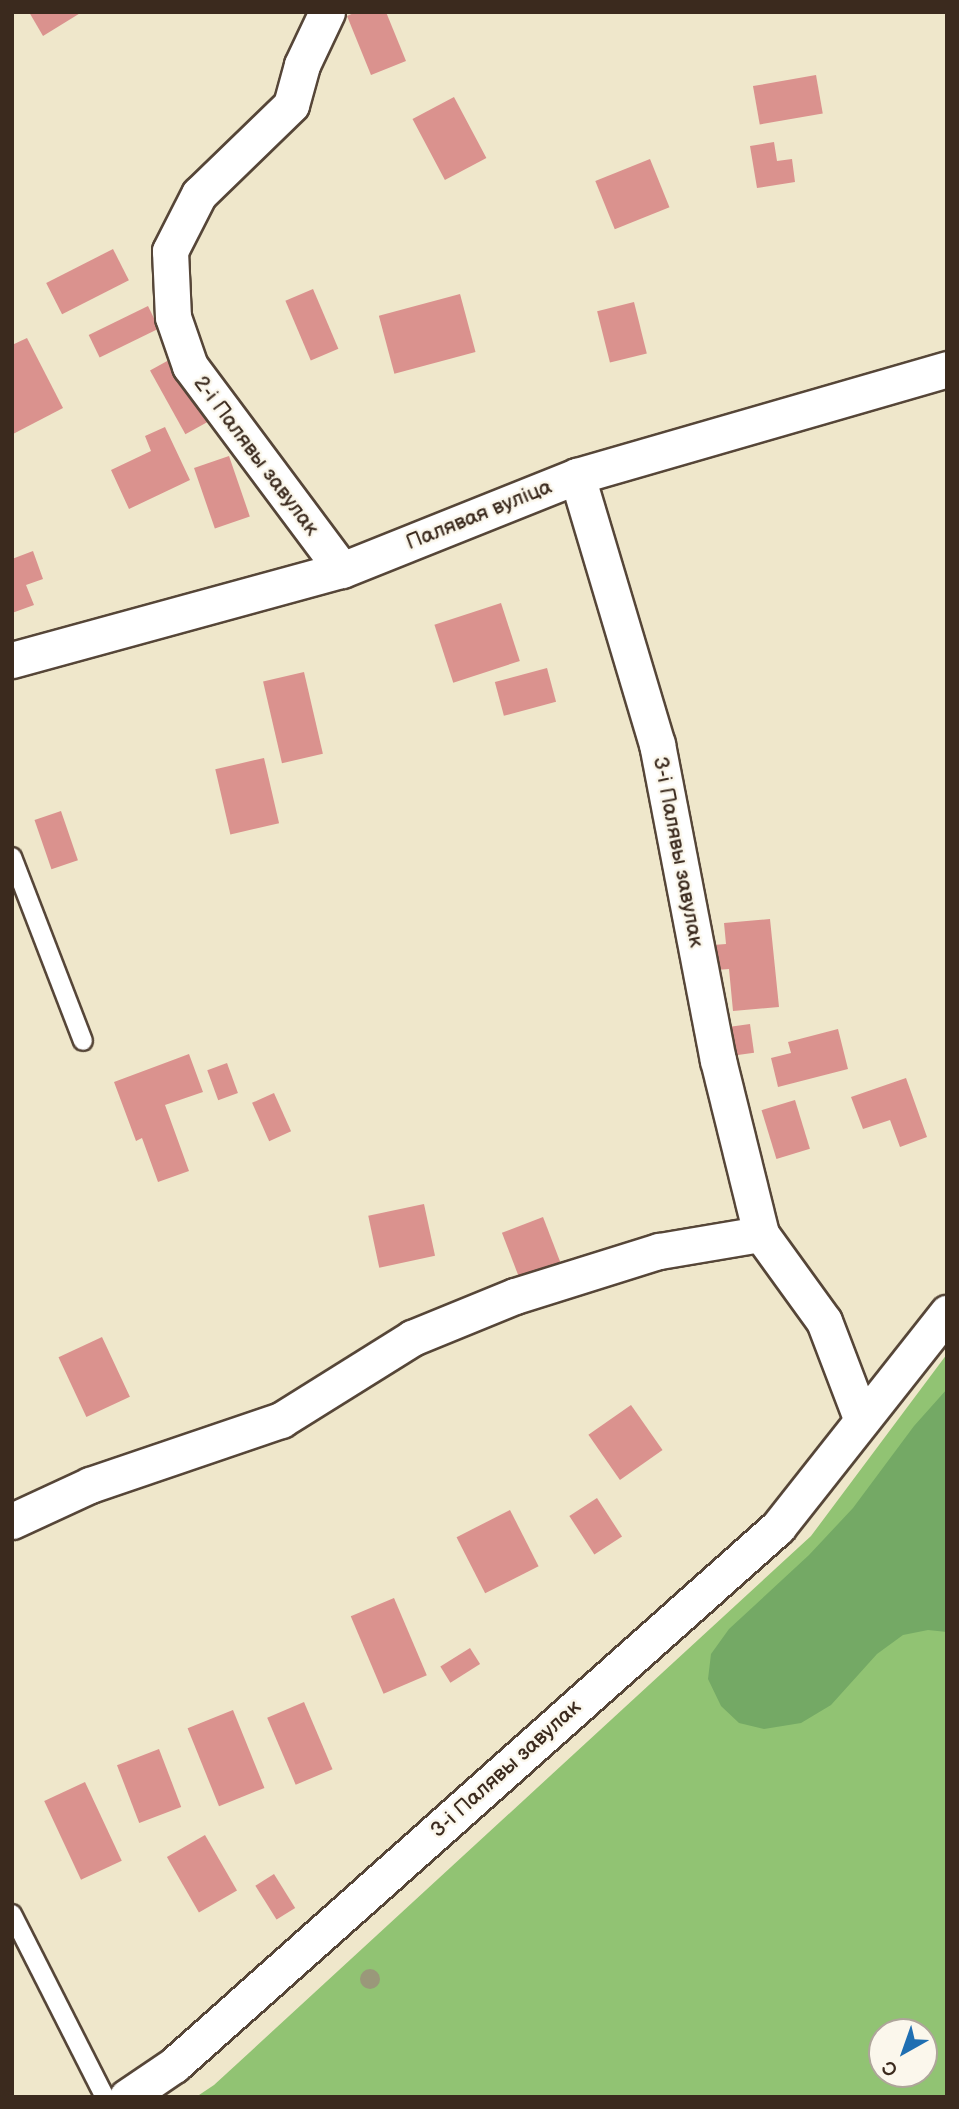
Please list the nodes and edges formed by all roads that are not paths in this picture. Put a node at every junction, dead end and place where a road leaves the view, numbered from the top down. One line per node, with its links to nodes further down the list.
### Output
1 (327, 12): 4 (street, 2-і Палявы завулак)
2 (947, 369): 3 (street, Палявая вуліца)
3 (577, 476): 4 (street, Палявая вуліца); 8 (street, 3-і Палявы завулак)
4 (342, 570): 5 (street, Палявая вуліца)
5 (12, 660)
6 (12, 857): 7 (lane)
7 (83, 1041)
8 (761, 1234): 10 (street, 3-і Палявы завулак); 11 (street)
9 (947, 1312): 10 (street, 3-і Палявы завулак)
10 (861, 1418): 14 (street, 3-і Палявы завулак)
11 (12, 1521)
12 (12, 1914): 13 (lane)
13 (105, 2097)
14 (127, 2097)

